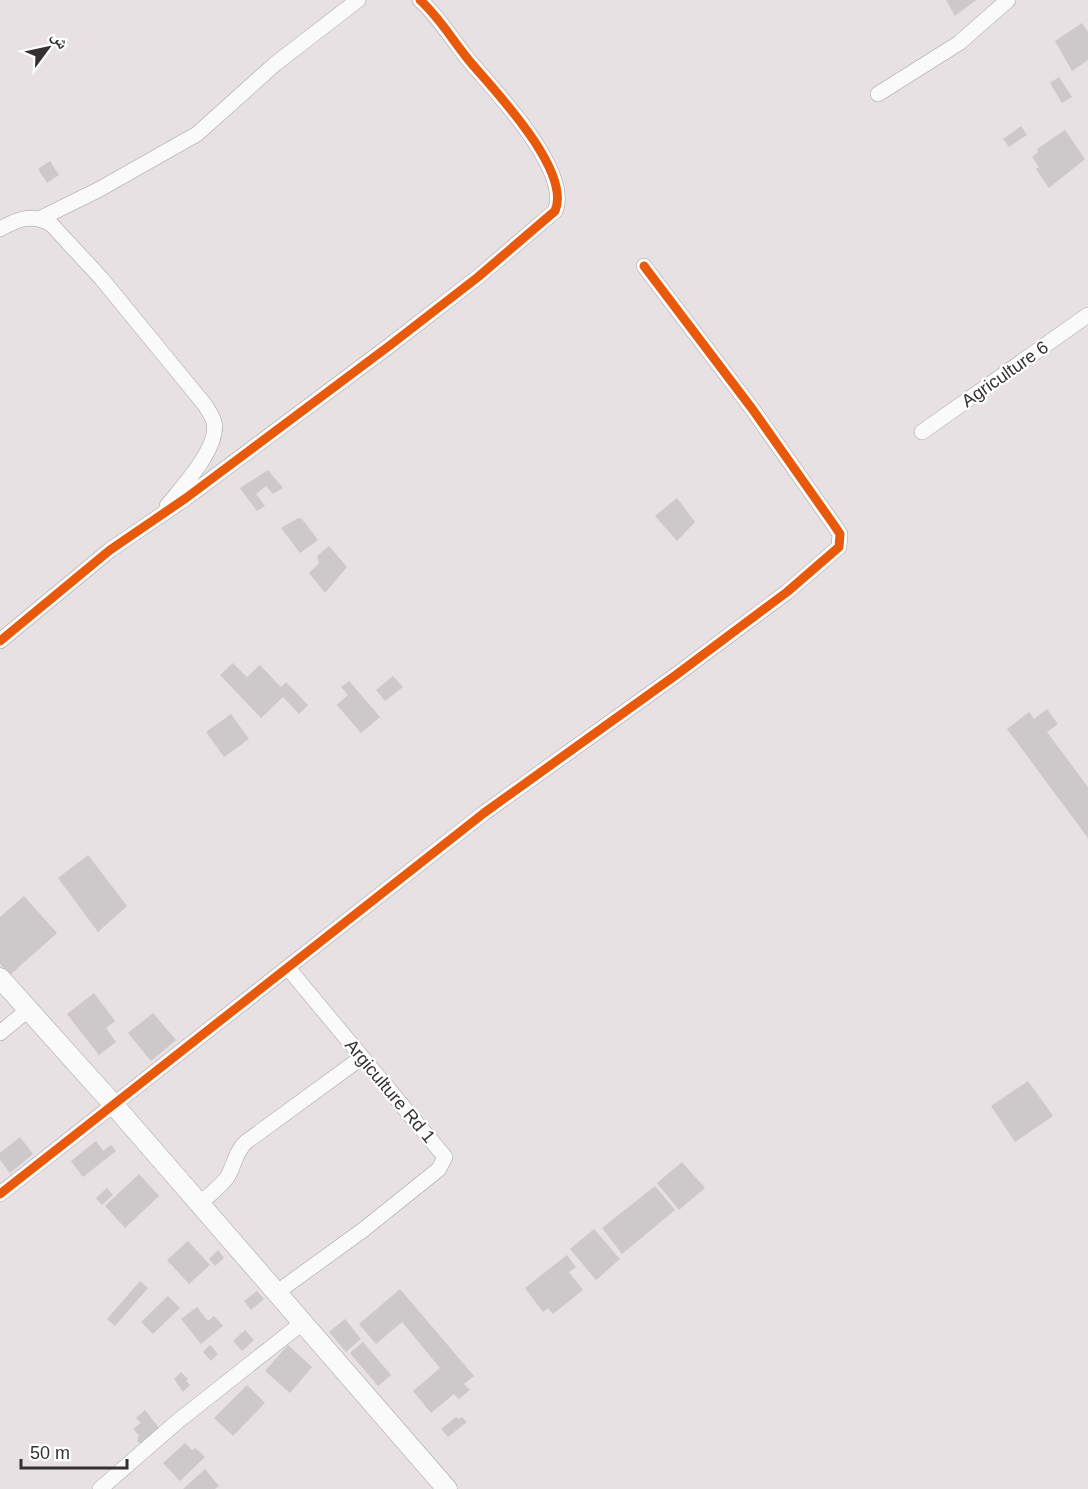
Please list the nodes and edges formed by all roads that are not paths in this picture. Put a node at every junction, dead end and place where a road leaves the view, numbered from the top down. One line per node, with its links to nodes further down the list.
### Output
1 (358, 0): 5 (street)
2 (420, 0): 10 (street)
3 (1008, 0): 4 (street)
4 (878, 94)
5 (41, 218): 6 (street); 10 (street)
6 (0, 229)
7 (644, 266): 12 (street)
8 (1088, 315): 9 (street, Agriculture 6)
9 (922, 432)
10 (157, 519): 11 (street)
11 (0, 641)
12 (288, 969): 16 (street, Argiculture Rd 1); 17 (street)
13 (0, 978): 14 (street)
14 (29, 1009): 15 (street); 17 (street)
15 (0, 1033)
16 (361, 1058): 19 (street); 20 (street, Argiculture Rd 1)
17 (113, 1104): 18 (street); 19 (street)
18 (0, 1194)
19 (199, 1204): 20 (street)
20 (276, 1293): 21 (street)
21 (302, 1323): 22 (street); 23 (street)
22 (100, 1489)
23 (447, 1489)

